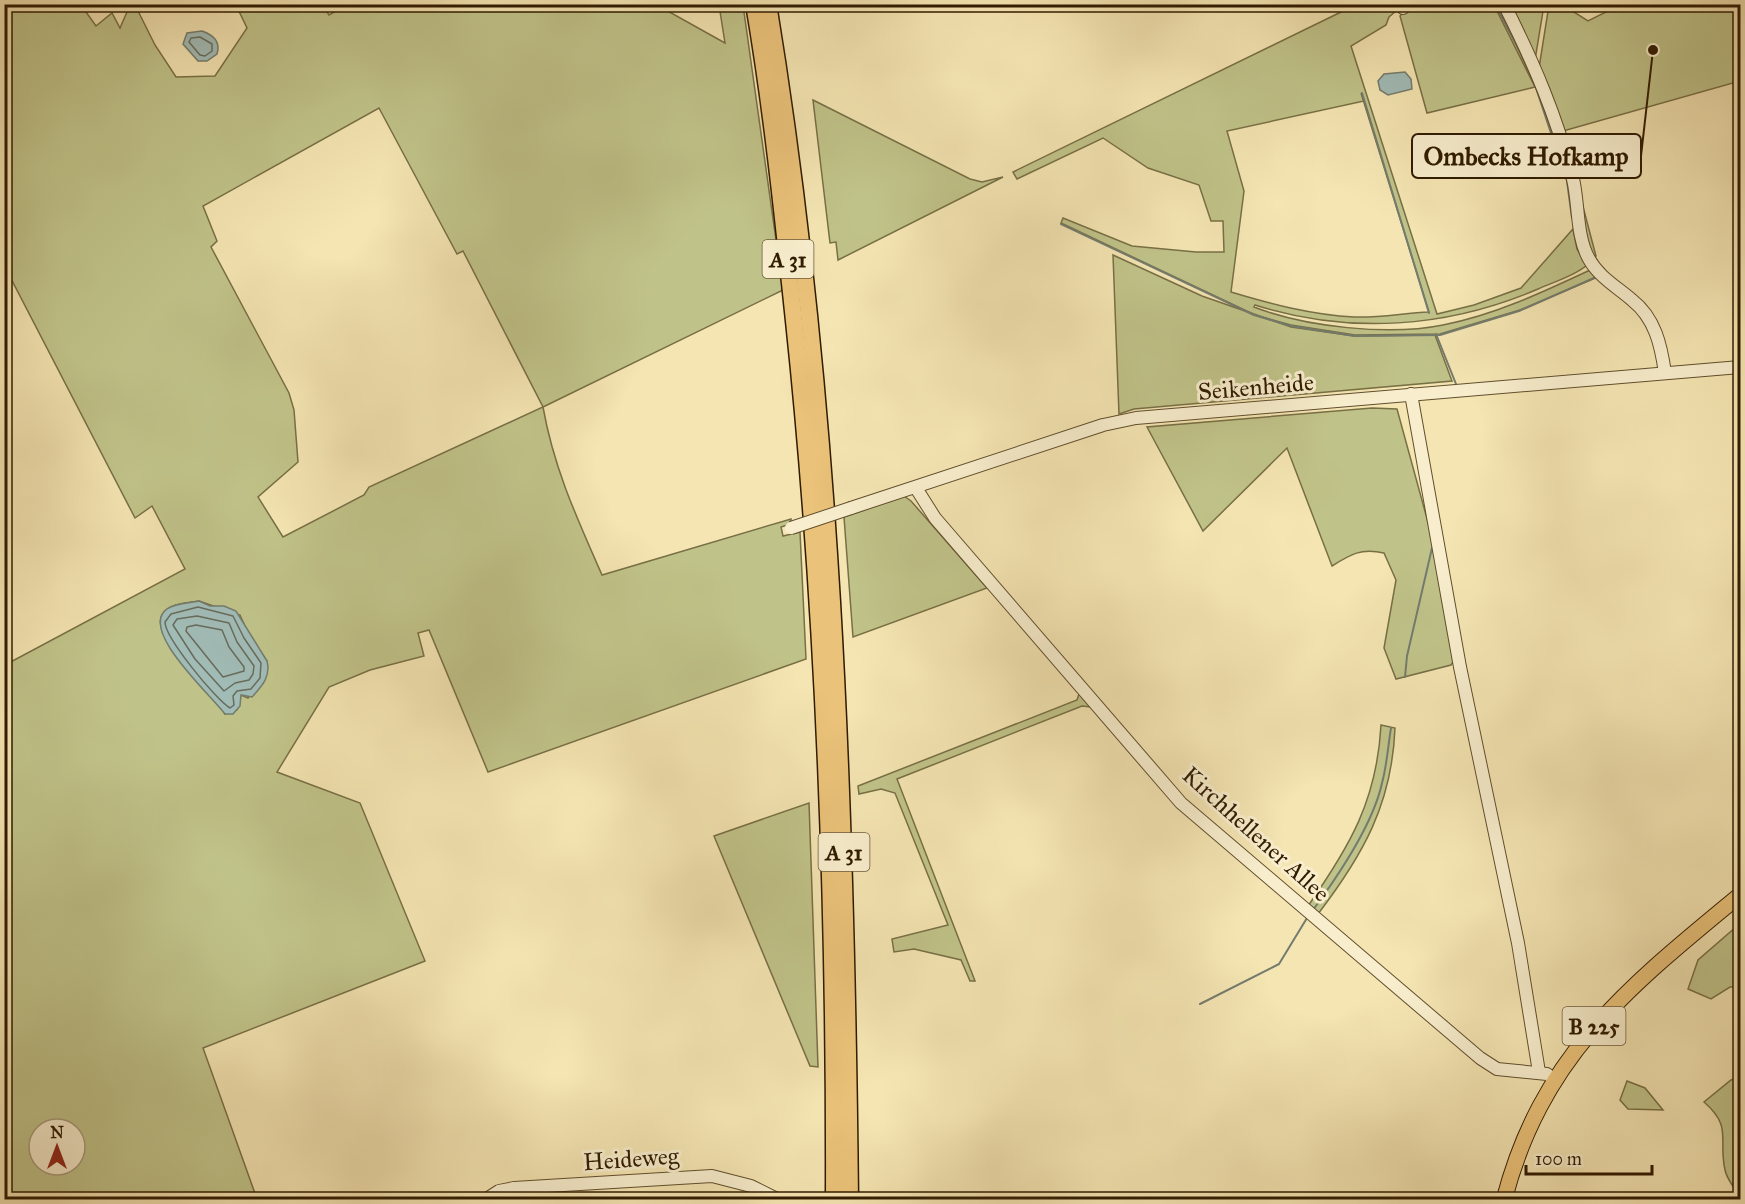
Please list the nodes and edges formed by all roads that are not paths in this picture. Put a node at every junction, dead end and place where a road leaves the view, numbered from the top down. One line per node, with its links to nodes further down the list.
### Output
1 (754, 4): 14 (highway, A 31)
2 (768, 4): 15 (highway, A 31)
3 (1504, 4): 5 (street)
4 (1740, 367): 5 (street, Seikenheide)
5 (1665, 373): 6 (street, Seikenheide)
6 (1411, 394): 7 (street, Seikenheide); 10 (street)
7 (916, 488): 8 (street, Seikenheide, bridge); 10 (street, Kirchhellener Allee)
8 (791, 528)
9 (1740, 894): 11 (main road, B 225)
10 (1539, 1072): 11 (street, Kirchhellener Allee)
11 (1555, 1080): 16 (main road, B 225)
12 (485, 1200): 13 (street, Heideweg)
13 (779, 1200)
14 (834, 1200)
15 (850, 1200)
16 (1504, 1200)

